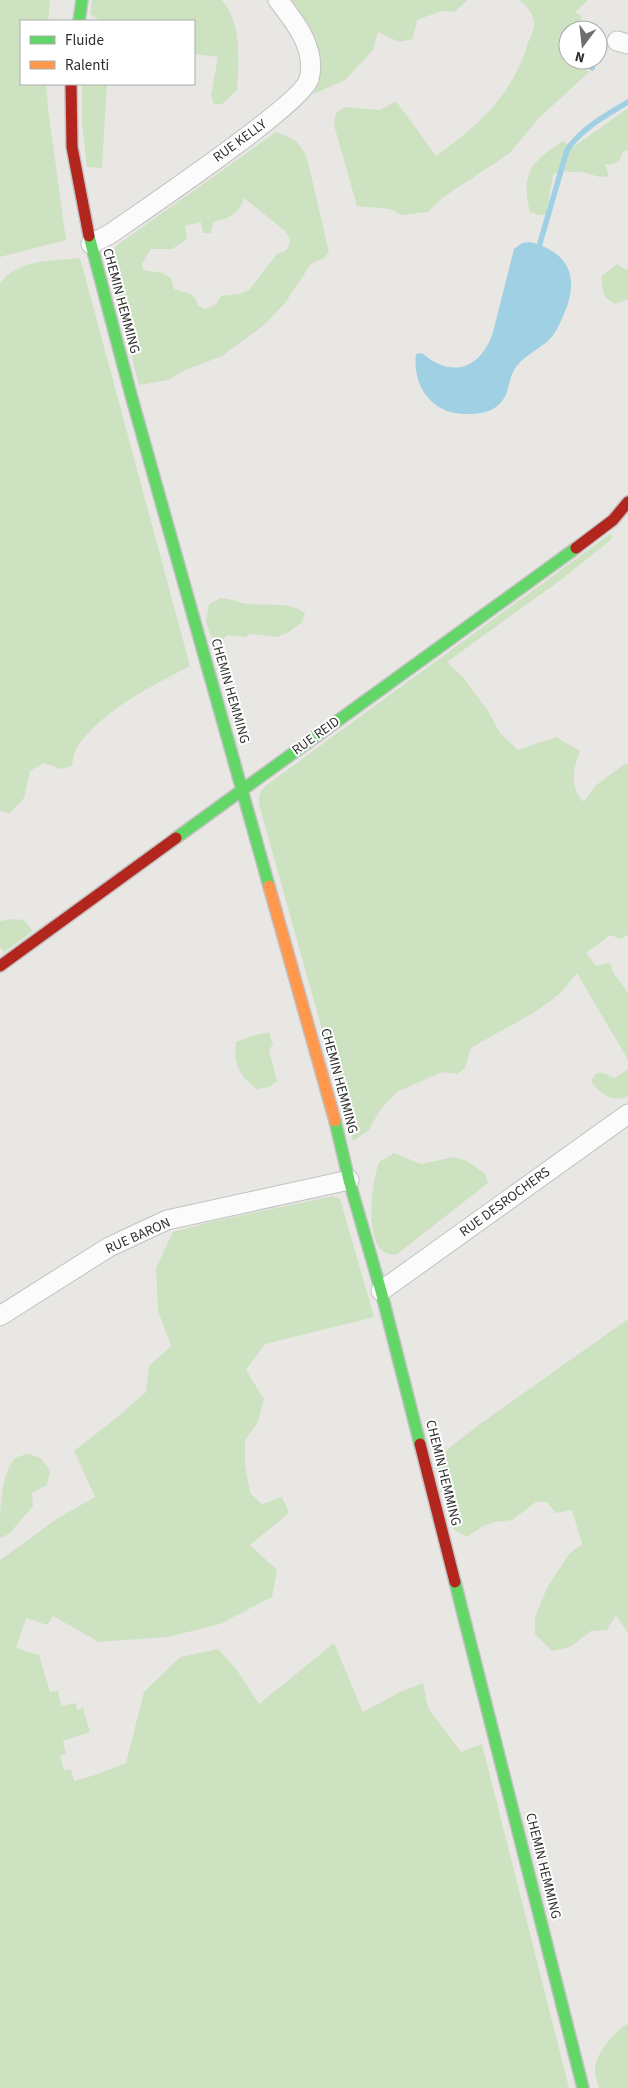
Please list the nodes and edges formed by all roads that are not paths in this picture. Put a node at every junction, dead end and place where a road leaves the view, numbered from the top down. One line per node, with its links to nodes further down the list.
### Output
1 (82, 0): 3 (street)
2 (278, 0): 5 (street, RUE KELLY)
3 (79, 20)
4 (71, 85): 5 (street, CHEMIN HEMMING)
5 (91, 244): 7 (street, CHEMIN HEMMING)
6 (628, 502): 7 (street, RUE REID)
7 (242, 789): 8 (street, RUE REID); 10 (street, CHEMIN HEMMING)
8 (0, 966)
9 (628, 1114): 11 (street, RUE DESROCHERS)
10 (349, 1180): 11 (street, CHEMIN HEMMING); 12 (street, RUE BARON)
11 (381, 1291): 13 (street, CHEMIN HEMMING)
12 (0, 1316)
13 (583, 2088)

